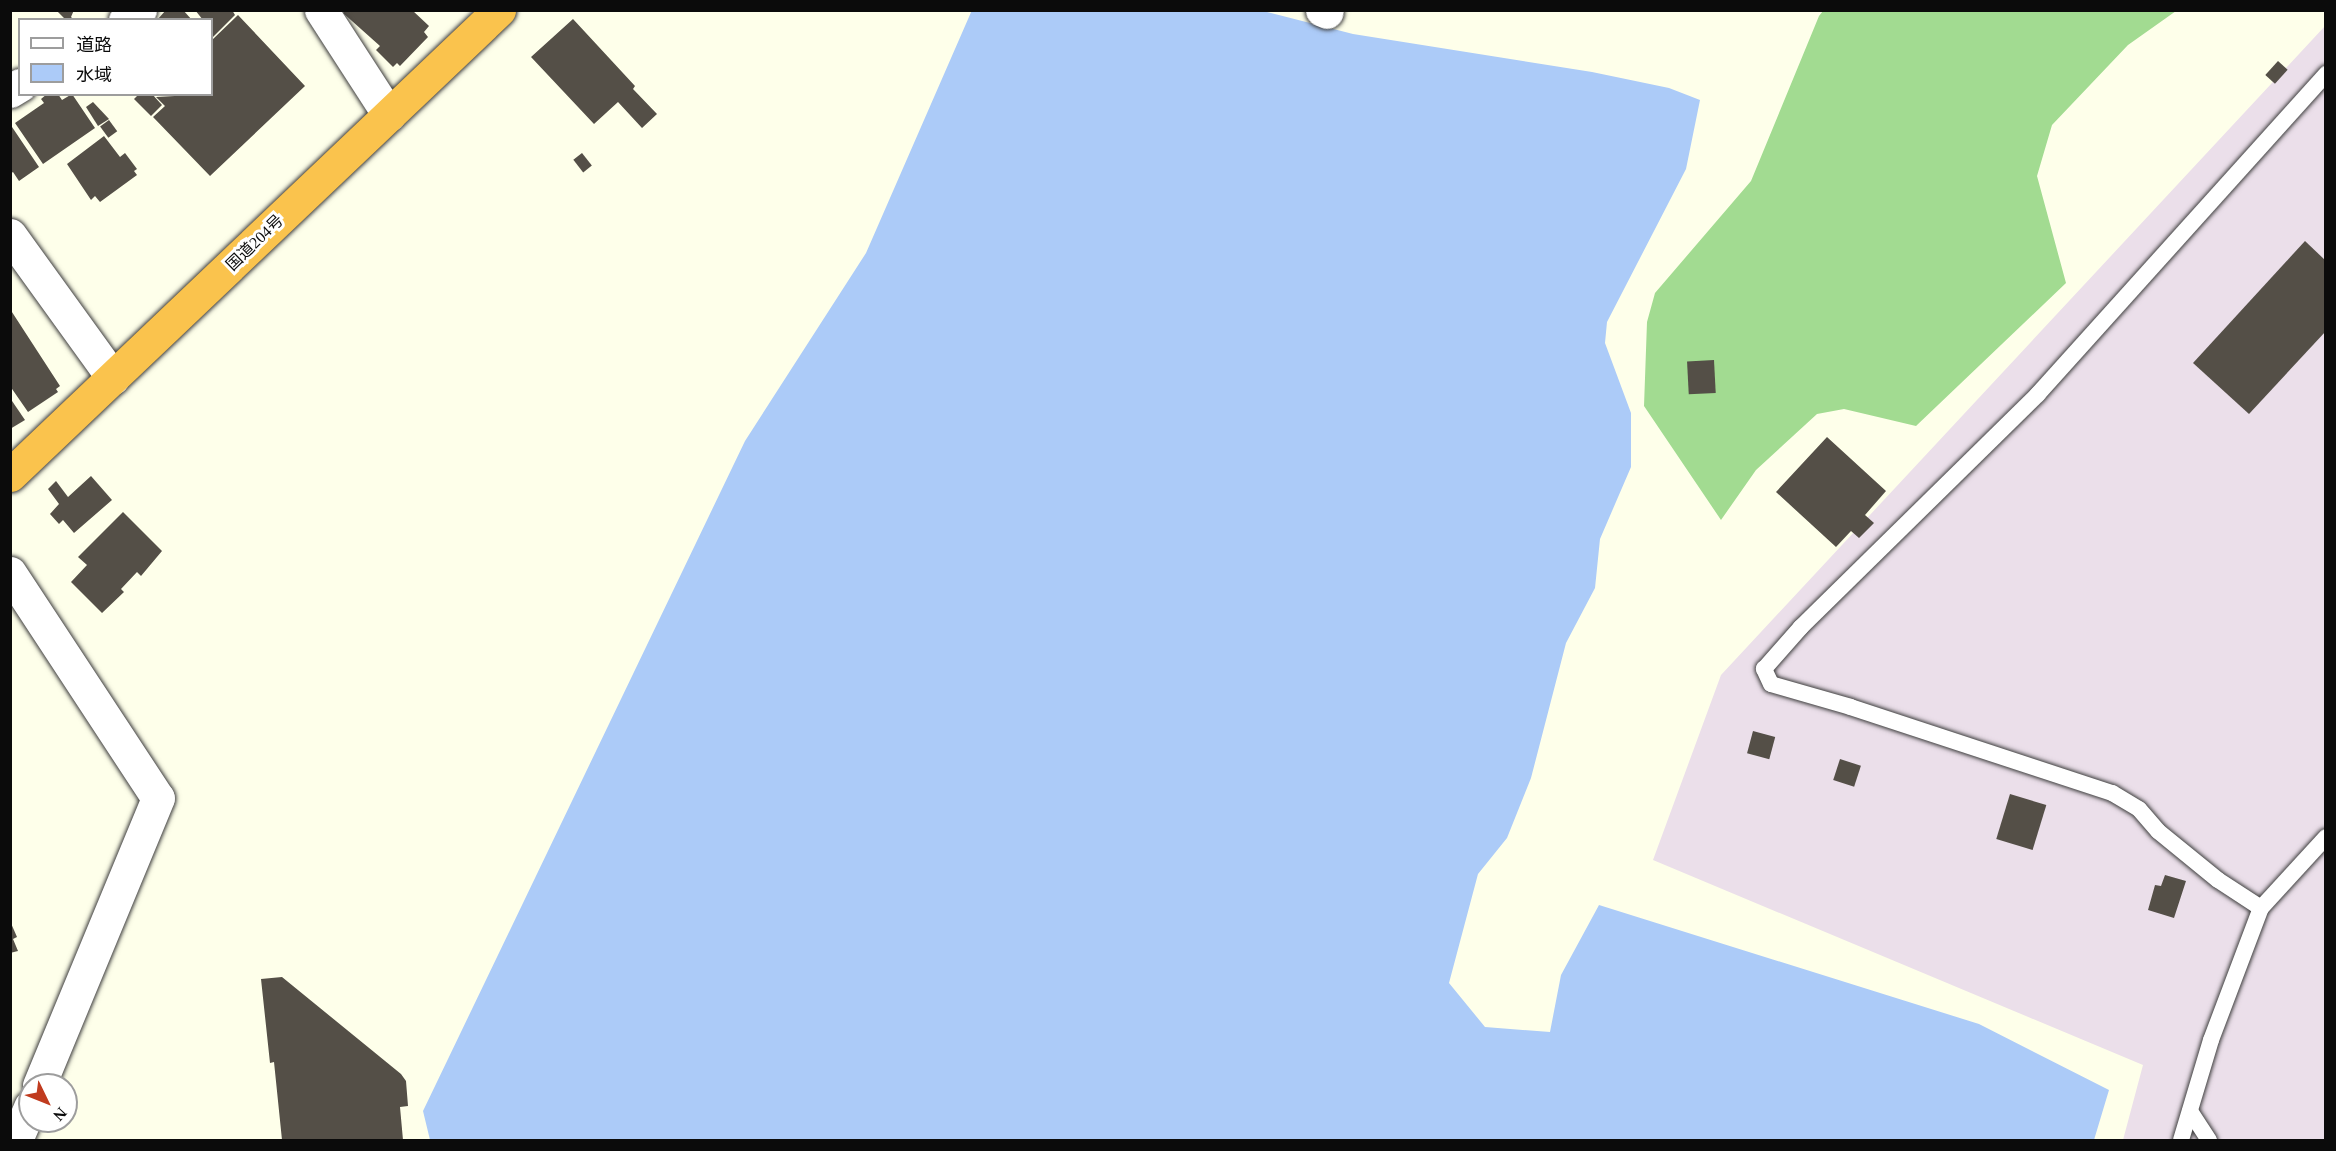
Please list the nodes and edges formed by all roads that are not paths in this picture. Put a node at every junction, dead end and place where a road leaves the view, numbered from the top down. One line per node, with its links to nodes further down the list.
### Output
1 (321, 10): 4 (street)
2 (500, 10): 4 (highway, 国道204号)
3 (2325, 74): 10 (lane)
4 (389, 115): 6 (highway, 国道204号)
5 (10, 235): 6 (street)
6 (113, 378): 7 (highway, 国道204号)
7 (10, 475)
8 (10, 573): 11 (street)
9 (2325, 837): 10 (lane)
10 (2261, 908): 12 (lane)
11 (44, 1073)
12 (2190, 1112): 13 (lane); 14 (lane)
13 (2181, 1140)
14 (2209, 1140)

